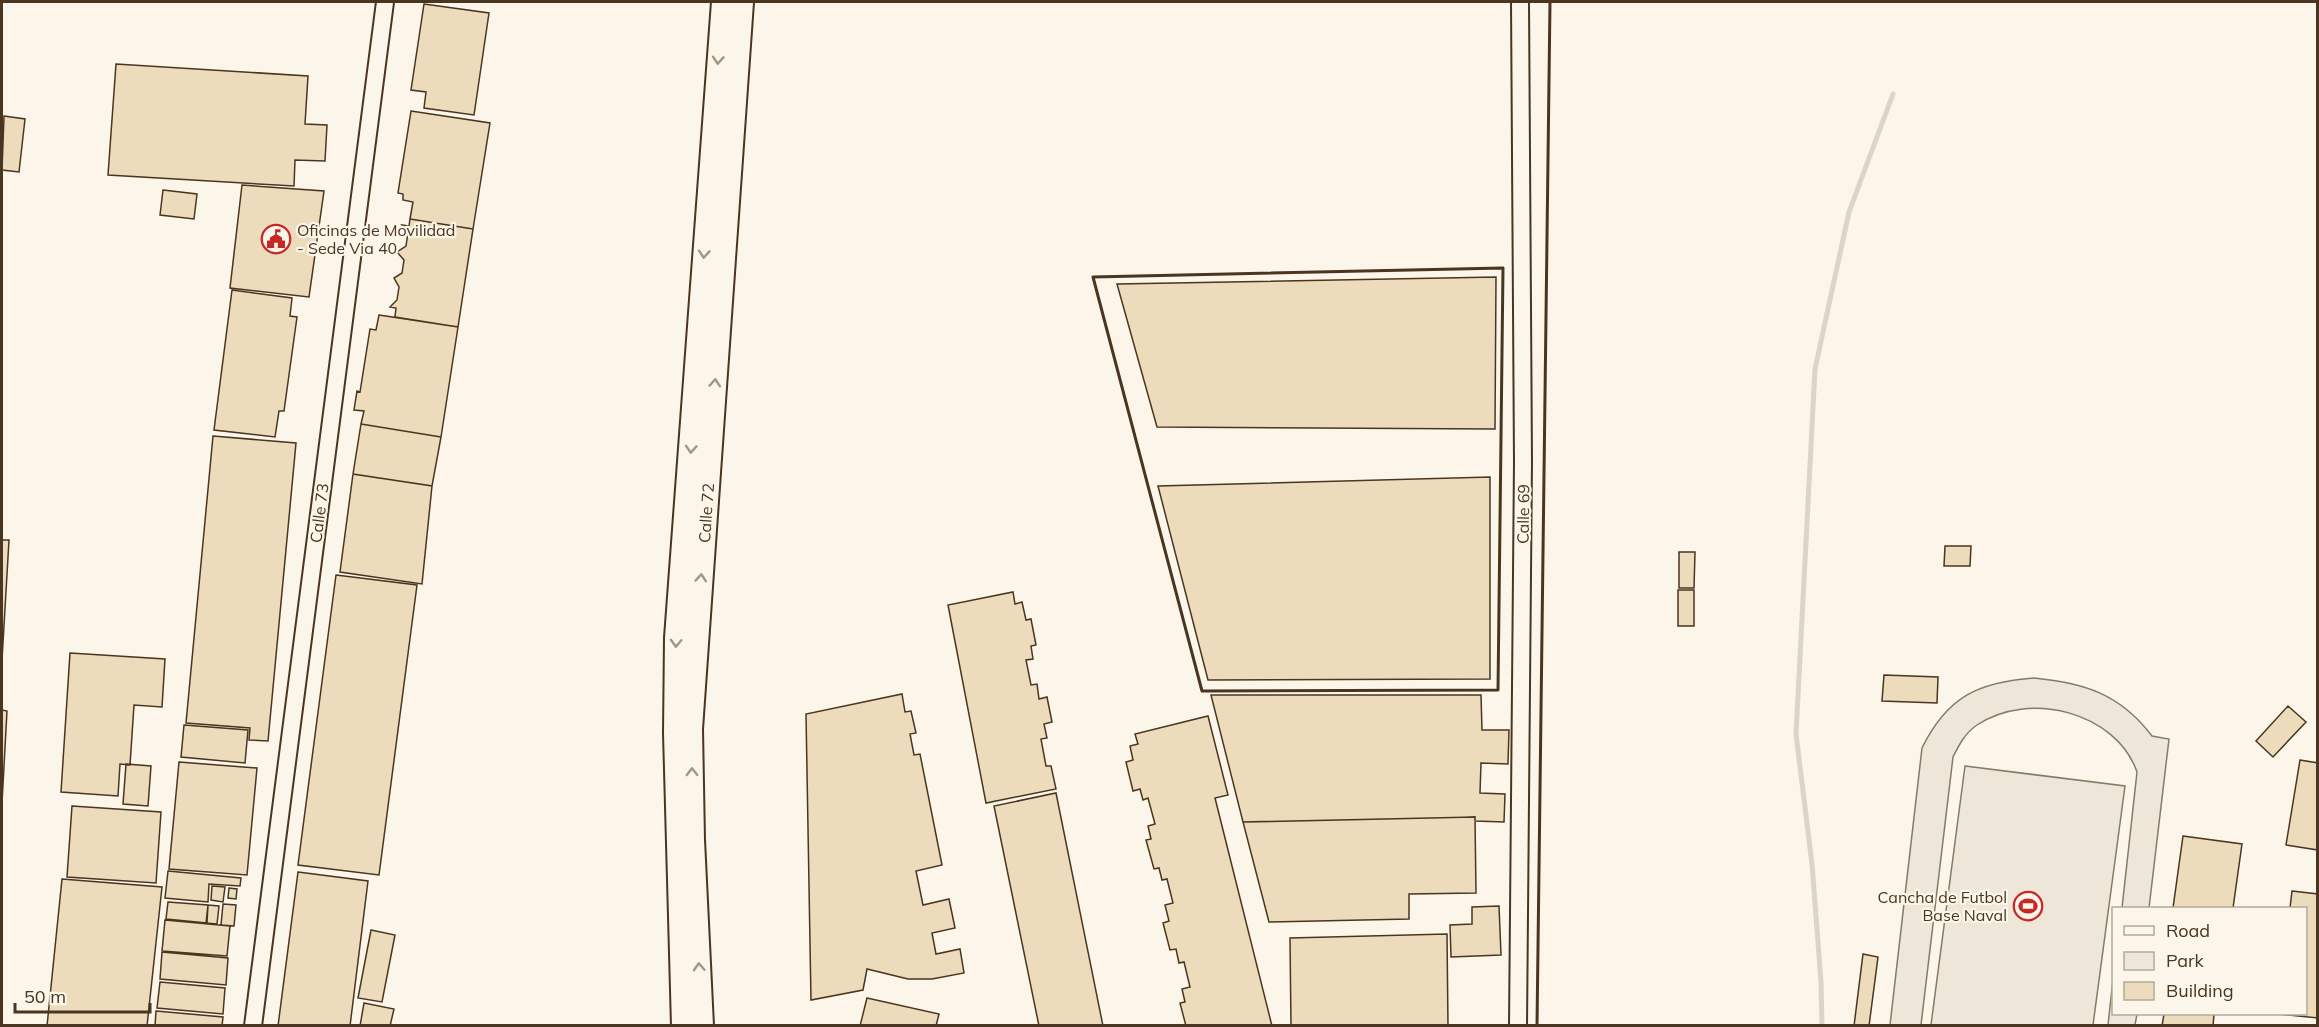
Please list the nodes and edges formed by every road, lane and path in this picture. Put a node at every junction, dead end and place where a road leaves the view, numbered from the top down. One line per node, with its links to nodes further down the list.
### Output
1 (385, 2): 5 (street, Calle 73)
2 (723, 2): 6 (main road, Calle 72, one-way to 6)
3 (742, 2): 7 (main road, Calle 72, one-way to 3)
4 (1520, 2): 8 (street, Calle 69)
5 (253, 1026)
6 (683, 1026)
7 (702, 1026)
8 (1518, 1026)

